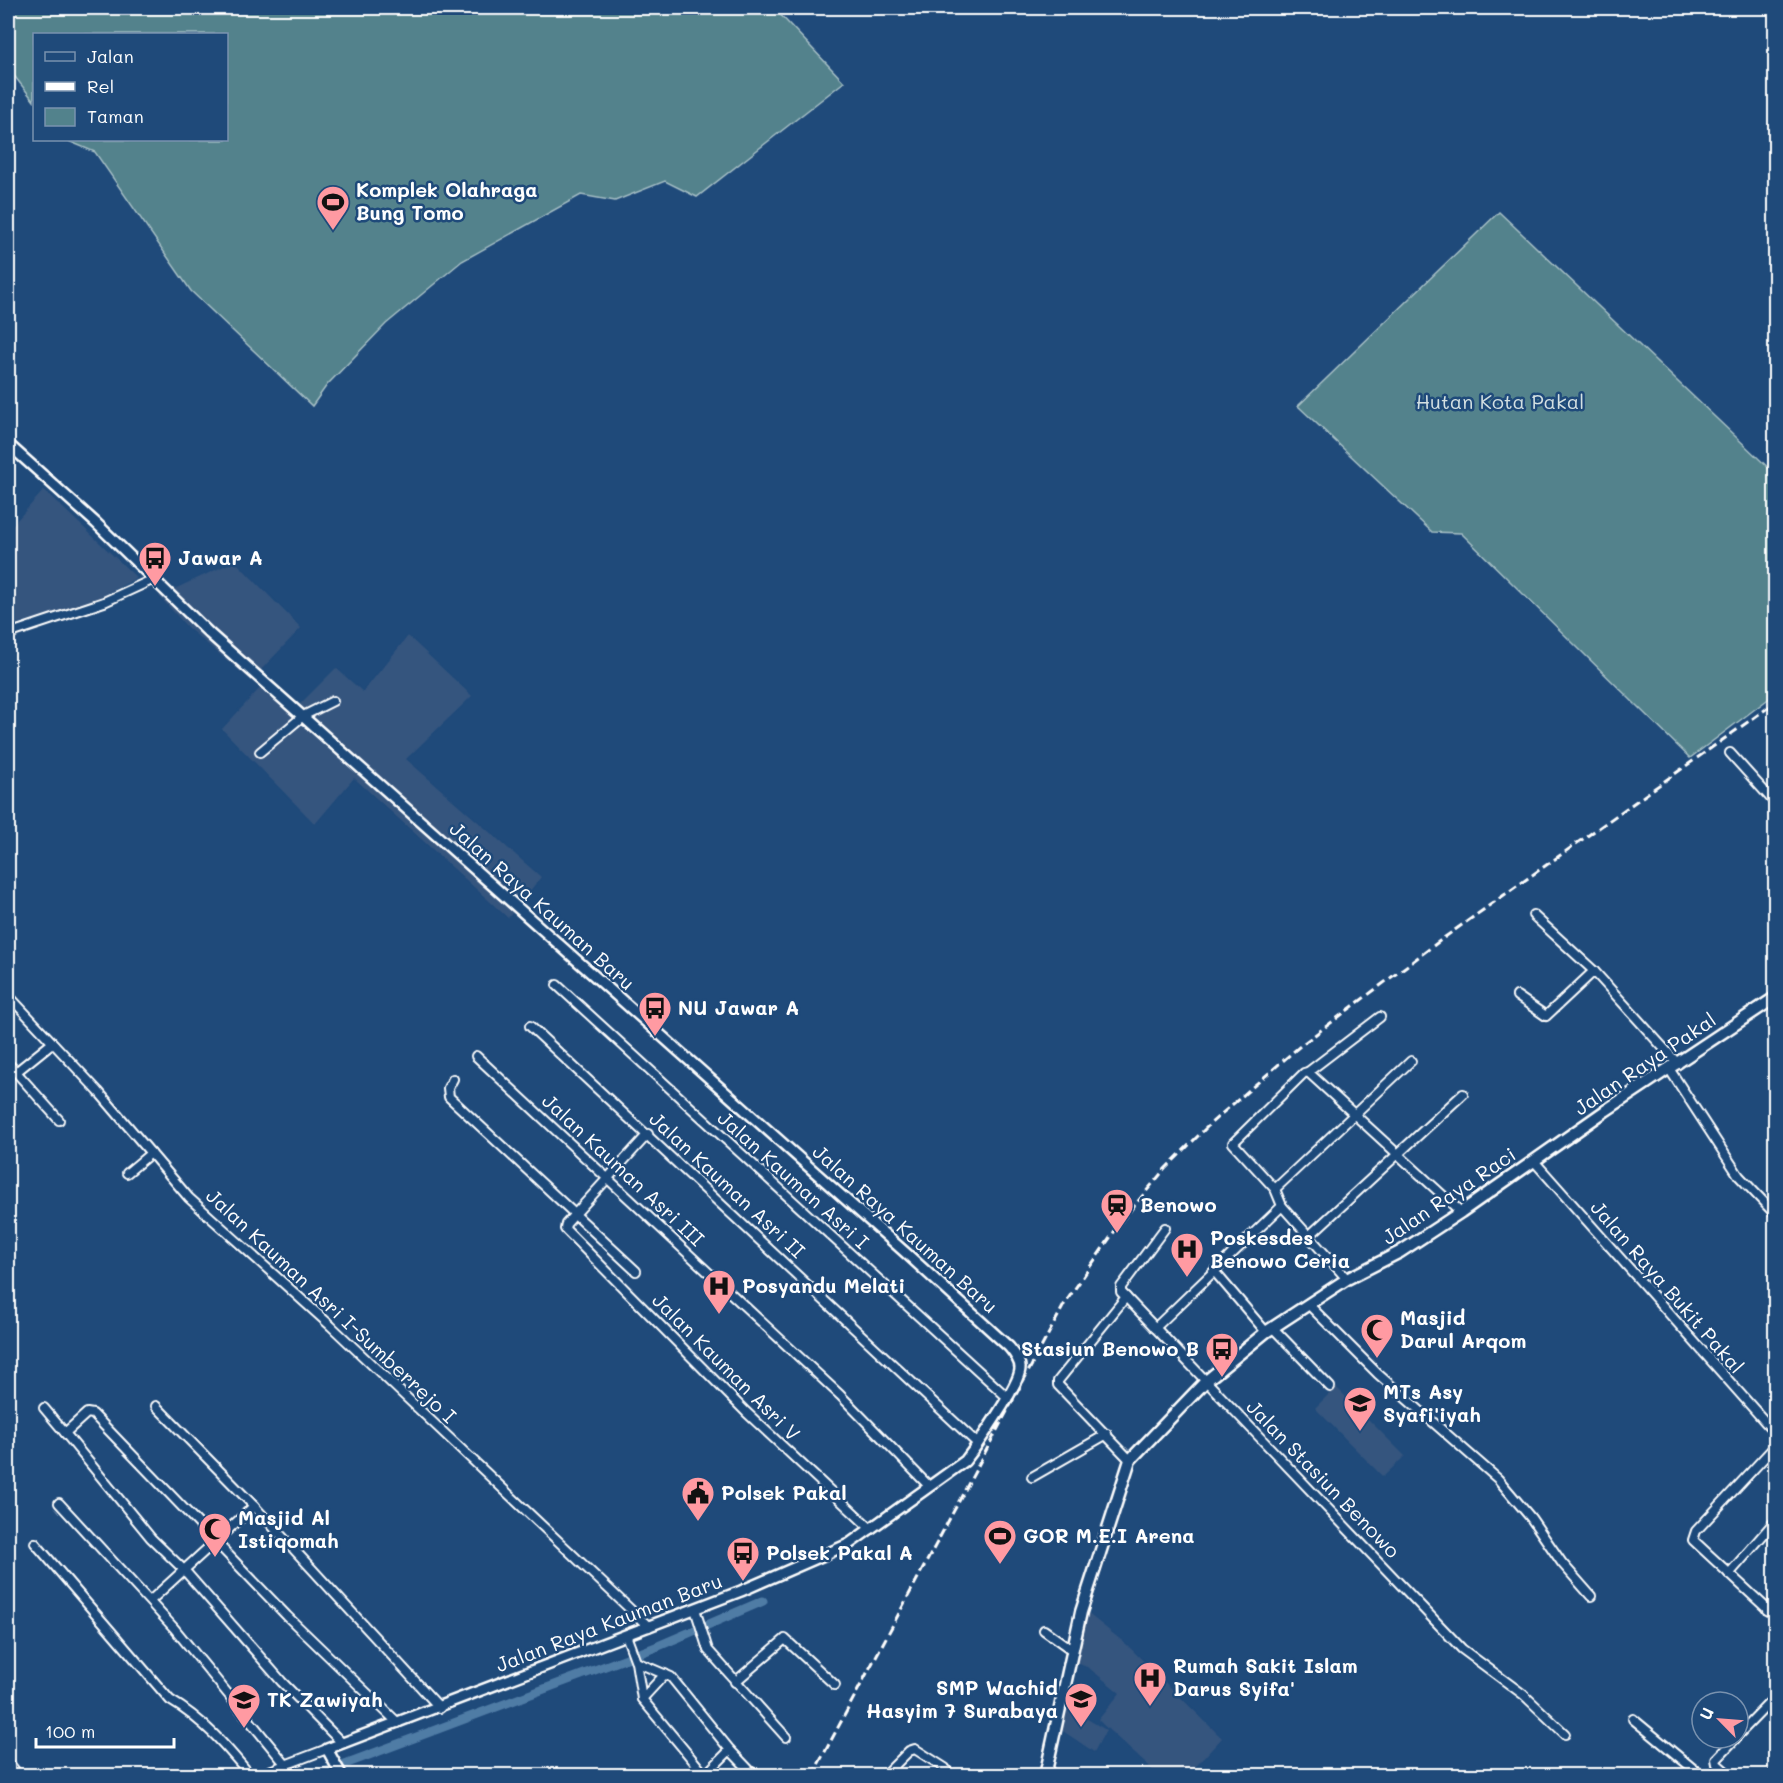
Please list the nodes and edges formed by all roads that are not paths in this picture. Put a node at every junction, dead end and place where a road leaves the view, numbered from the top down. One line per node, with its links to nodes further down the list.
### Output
1 (8, 444): 2 (street, Jalan Raya Kauman Baru)
2 (154, 579): 3 (street); 5 (street, Jalan Raya Kauman Baru)
3 (8, 634)
4 (333, 701): 5 (street)
5 (303, 716): 6 (street); 50 (street, Jalan Raya Kauman Baru)
6 (260, 752)
7 (1730, 753): 8 (street)
8 (1776, 804)
9 (1533, 915): 10 (street)
10 (1594, 971): 13 (street); 21 (street)
11 (557, 985): 50 (street, Jalan Kauman Asri I)
12 (8, 995): 17 (street, Jalan Kauman Asri I-Sumberrejo I)
13 (1517, 996)
14 (1776, 997): 21 (main road, Jalan Raya Pakal)
15 (1380, 1017): 23 (street)
16 (530, 1026): 28 (street, Jalan Kauman Asri II)
17 (52, 1043): 22 (street); 29 (street, Jalan Kauman Asri I-Sumberrejo I)
18 (476, 1056): 33 (street, Jalan Kauman Asri III)
19 (1411, 1061): 26 (street)
20 (8, 1063): 22 (street)
21 (1674, 1067): 31 (main road, Jalan Raya Pakal); 38 (street)
22 (16, 1072): 27 (street)
23 (1308, 1072): 26 (street); 34 (street)
24 (453, 1079): 37 (street)
25 (1463, 1094): 30 (street)
26 (1354, 1114): 30 (street); 34 (street)
27 (59, 1120)
28 (648, 1134): 33 (street); 56 (street, Jalan Kauman Asri II)
29 (151, 1152): 32 (street); 75 (street, Jalan Kauman Asri I-Sumberrejo I)
30 (1398, 1154): 36 (street); 40 (street)
31 (1534, 1161): 36 (main road, Jalan Raya Raci); 55 (street, Jalan Raya Bukit Pakal)
32 (127, 1173)
33 (609, 1177): 37 (street); 60 (street, Jalan Kauman Asri III)
34 (1275, 1189): 35 (street)
35 (1282, 1206): 40 (street); 42 (street)
36 (1461, 1212): 43 (main road, Jalan Raya Raci)
37 (575, 1214): 41 (street); 64 (street, Jalan Kauman Asri V)
38 (1776, 1215)
39 (1165, 1228): 44 (street)
40 (1309, 1236): 43 (street)
41 (636, 1271)
42 (1214, 1271): 46 (street); 47 (street)
43 (1347, 1279): 45 (main road, Jalan Raya Raci)
44 (1126, 1297): 46 (street, Jalan Stasiun Benowo); 54 (street)
45 (1308, 1304): 47 (main road, Jalan Raya Raci); 69 (street)
46 (1155, 1328): 48 (street, Jalan Stasiun Benowo)
47 (1270, 1330): 48 (main road, Jalan Raya Raci); 49 (street)
48 (1206, 1381): 58 (main road, Jalan Raya Raci); 89 (street, Jalan Stasiun Benowo)
49 (1330, 1387)
50 (1007, 1397): 56 (street, Jalan Raya Kauman Baru)
51 (156, 1406): 62 (street)
52 (44, 1408): 53 (street)
53 (65, 1433): 65 (street); 67 (street)
54 (1107, 1434): 58 (street); 59 (street)
55 (1776, 1434)
56 (978, 1444): 60 (street, Jalan Raya Kauman Baru)
57 (1776, 1445): 68 (street)
58 (1130, 1460): 78 (main road)
59 (1032, 1477)
60 (928, 1485): 64 (street, Jalan Raya Kauman Baru)
61 (59, 1503): 70 (street)
62 (254, 1506): 65 (street); 85 (street)
63 (1776, 1520): 68 (street)
64 (871, 1529): 73 (street, Jalan Raya Kauman Baru)
65 (217, 1541): 67 (street); 87 (street)
66 (34, 1543): 100 (street)
67 (185, 1571): 70 (street); 91 (street)
68 (1729, 1574): 72 (street)
69 (1591, 1596)
70 (150, 1601): 96 (street)
71 (1776, 1601): 72 (street)
72 (1767, 1610): 74 (street)
73 (696, 1613): 75 (street, Jalan Raya Kauman Baru); 81 (street)
74 (1776, 1617)
75 (649, 1627): 77 (street, Jalan Raya Kauman Baru)
76 (1044, 1630): 78 (street)
77 (626, 1635): 79 (street); 85 (street, Jalan Raya Kauman Baru)
78 (1072, 1650): 106 (main road)
79 (636, 1662): 80 (street); 84 (street)
80 (665, 1674): 84 (street); 92 (street)
81 (735, 1682): 82 (street); 90 (street)
82 (835, 1685)
83 (1776, 1696): 88 (street)
84 (642, 1699): 98 (street)
85 (440, 1708): 87 (street, Jalan Raya Kauman Baru)
86 (1633, 1719): 107 (street)
87 (398, 1723): 91 (street, Jalan Raya Kauman Baru)
88 (1750, 1723)
89 (1565, 1734)
90 (786, 1737)
91 (342, 1743): 94 (street, Jalan Raya Kauman Baru)
92 (730, 1750): 98 (street); 103 (street)
93 (1725, 1750): 108 (street)
94 (329, 1753): 96 (street); 102 (street)
95 (8, 1762): 99 (street)
96 (286, 1765): 101 (street)
97 (1776, 1770): 109 (street)
98 (705, 1775)
99 (19, 1776)
100 (251, 1776)
101 (256, 1776)
102 (342, 1776)
103 (755, 1776)
104 (884, 1776): 105 (street)
105 (950, 1776)
106 (1045, 1776)
107 (1702, 1776)
108 (1731, 1776)
109 (1771, 1776)

